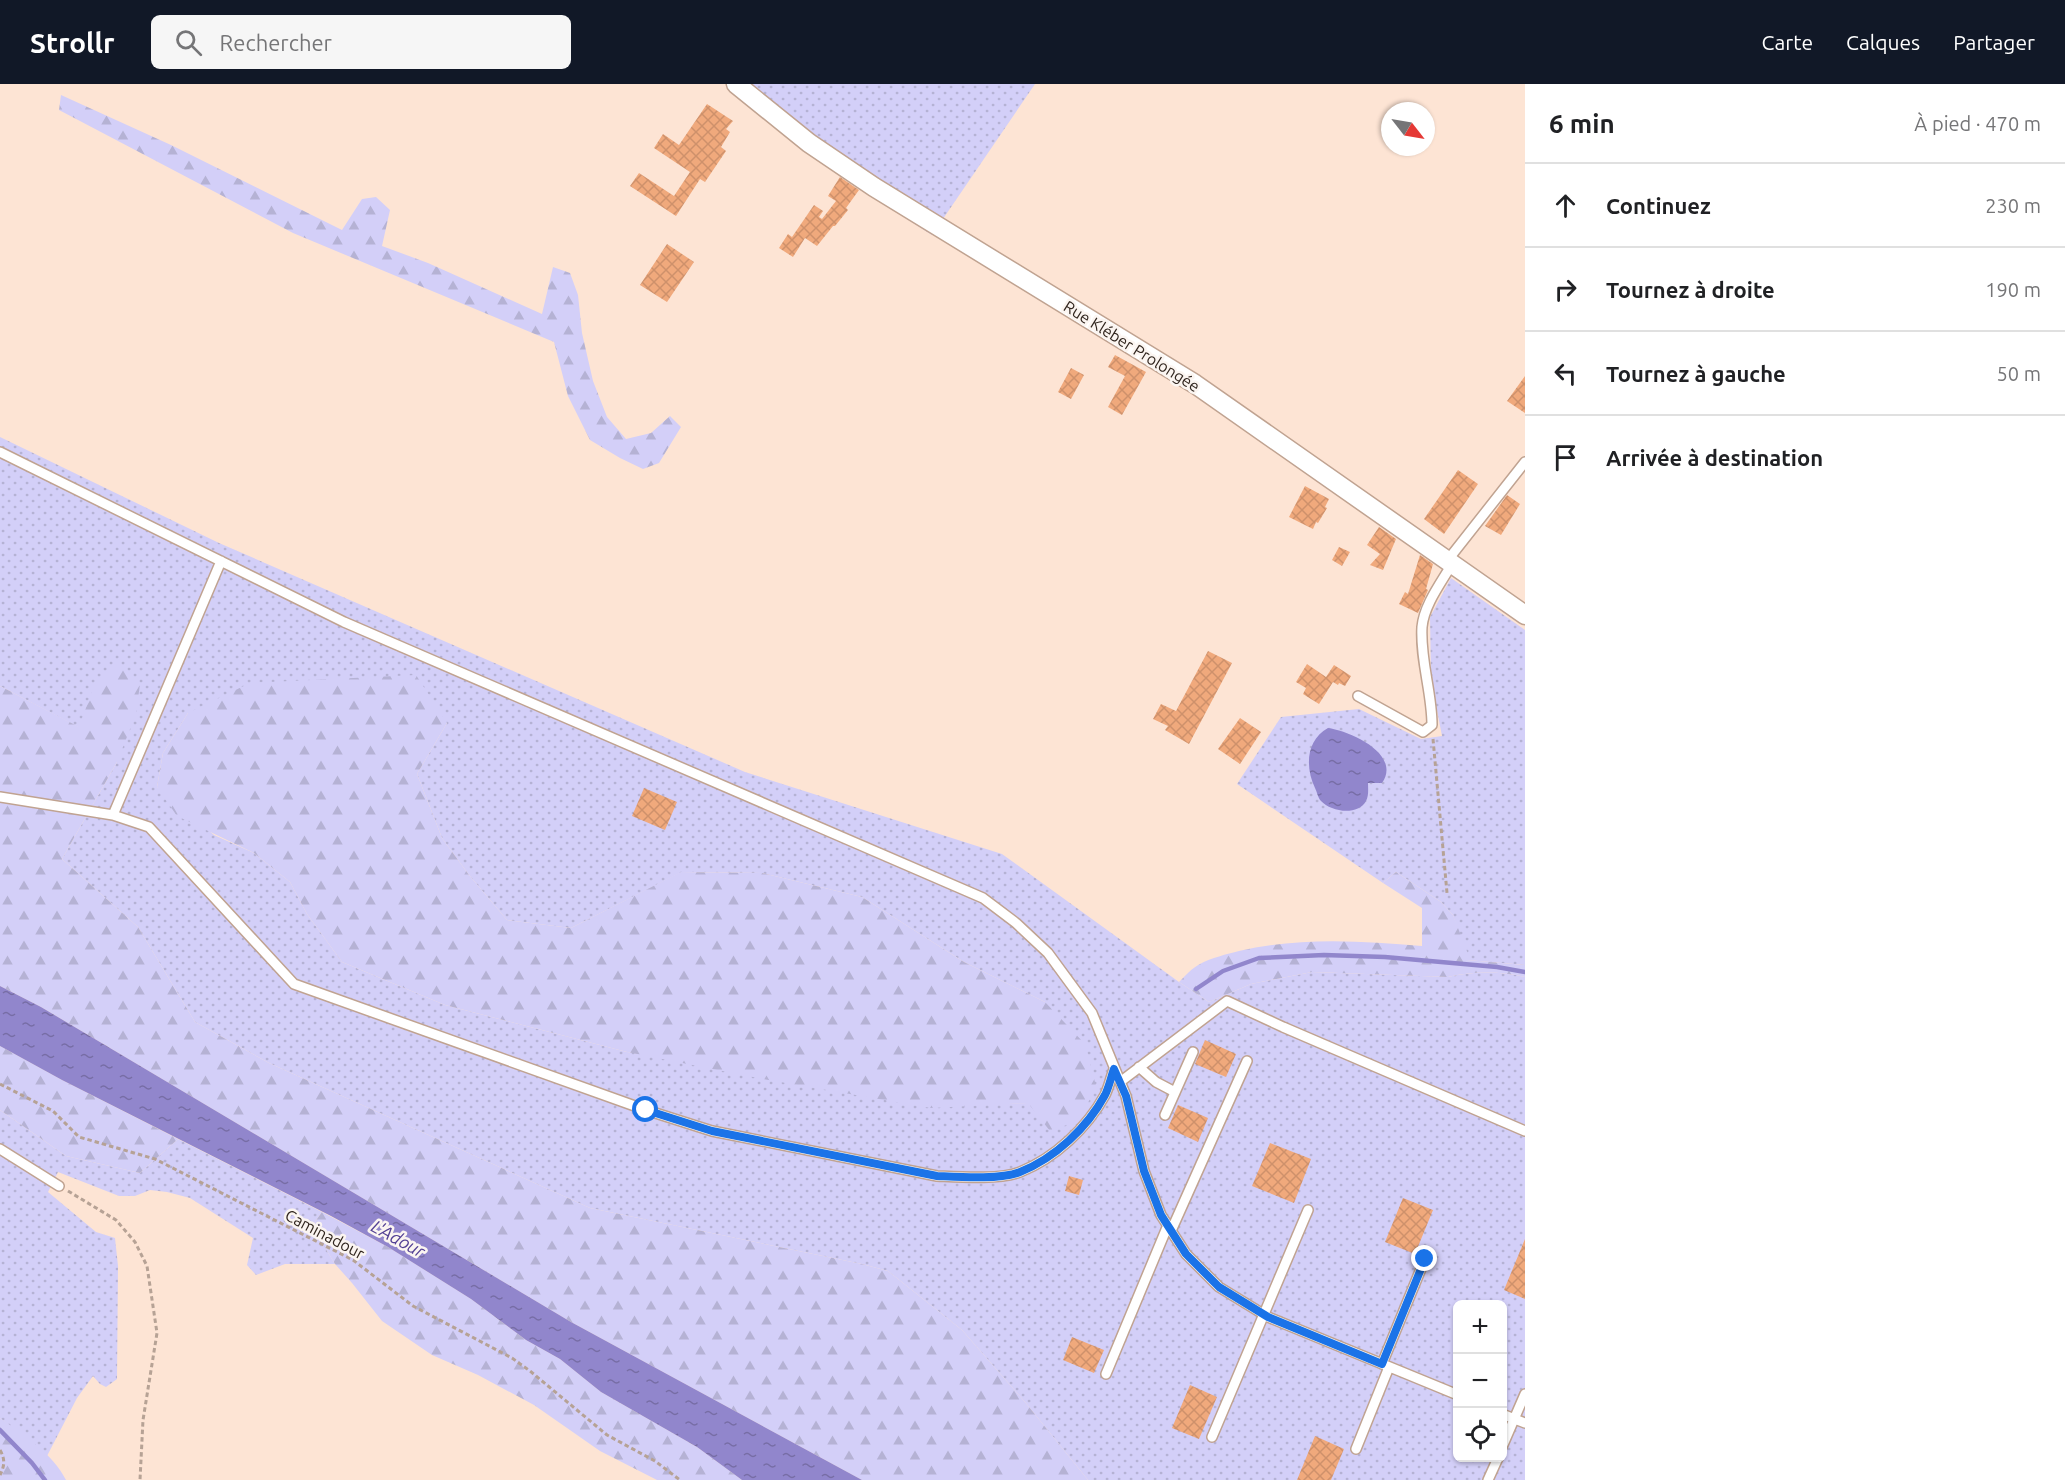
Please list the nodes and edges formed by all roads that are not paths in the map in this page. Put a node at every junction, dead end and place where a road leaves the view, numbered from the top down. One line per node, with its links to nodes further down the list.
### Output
1 (736, 84): 5 (street, Rue Kléber Prolongée)
2 (0, 452): 4 (lane)
3 (1525, 462): 5 (lane)
4 (220, 561): 9 (lane); 13 (lane)
5 (1450, 563): 6 (street, Rue Kléber Prolongée); 7 (lane)
6 (1525, 615)
7 (1358, 696)
8 (0, 797): 9 (lane)
9 (113, 815): 13 (lane)
10 (1193, 1052): 15 (lane)
11 (1247, 1061): 21 (lane)
12 (1139, 1067): 14 (lane); 15 (lane); 17 (lane)
13 (1114, 1069): 14 (lane)
14 (1120, 1082): 21 (lane)
15 (1175, 1092): 16 (lane)
16 (1165, 1115)
17 (1525, 1131)
18 (0, 1149): 19 (lane)
19 (59, 1186)
20 (1308, 1210): 23 (lane)
21 (1169, 1228): 23 (lane); 25 (lane)
22 (1425, 1259): 24 (lane)
23 (1264, 1314): 24 (lane); 31 (lane)
24 (1386, 1365): 26 (lane); 33 (lane)
25 (1106, 1374)
26 (1453, 1393)
27 (1525, 1394): 29 (lane)
28 (1507, 1416): 29 (lane)
29 (1514, 1419): 30 (lane); 32 (lane)
30 (1525, 1423)
31 (1212, 1437)
32 (1507, 1437)
33 (1356, 1449)
34 (1496, 1462): 35 (lane)
35 (1488, 1480)

